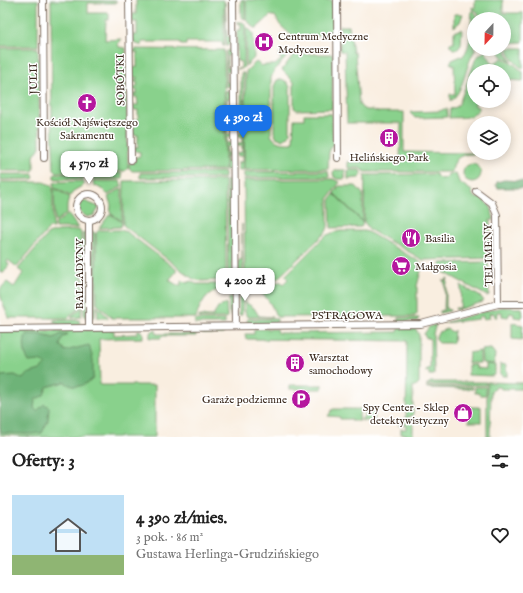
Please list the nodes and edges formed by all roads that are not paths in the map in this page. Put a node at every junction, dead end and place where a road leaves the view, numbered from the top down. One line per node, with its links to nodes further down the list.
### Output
1 (43, 0): 5 (street, JULII)
2 (129, 0): 7 (street, SOBÓTKI)
3 (233, 0): 12 (street)
4 (337, 0): 6 (street)
5 (44, 158)
6 (338, 158)
7 (132, 160)
8 (476, 191): 10 (street, TELIMENY)
9 (89, 220): 9 (street); 14 (street, BALLADYNY)
10 (498, 304): 11 (street, PSTRĄGOWA); 12 (street, PSTRĄGOWA)
11 (523, 304)
12 (236, 326): 14 (street, PSTRĄGOWA)
13 (0, 328): 14 (street, PSTRĄGOWA)
14 (90, 328)

